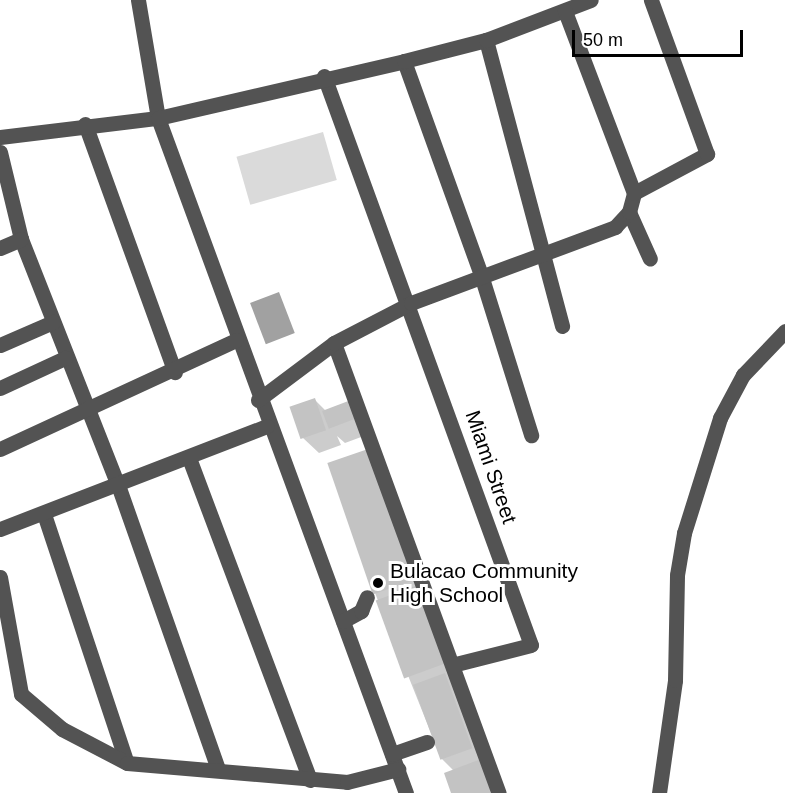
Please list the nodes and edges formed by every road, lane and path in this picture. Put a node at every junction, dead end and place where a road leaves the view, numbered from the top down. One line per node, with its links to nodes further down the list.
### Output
1 (138, 0): 8 (street)
2 (591, 0): 4 (street)
3 (651, 0): 12 (street)
4 (565, 11): 5 (street); 12 (street)
5 (486, 40): 6 (street); 16 (street)
6 (404, 61): 7 (street); 18 (street)
7 (324, 76): 8 (street); 19 (street, Miami Street)
8 (158, 118): 9 (street); 23 (street)
9 (85, 124): 10 (street); 27 (street)
10 (0, 136)
11 (0, 152): 14 (street)
12 (634, 193): 13 (street)
13 (629, 212): 16 (street); 17 (street)
14 (21, 239): 15 (street); 20 (street)
15 (0, 248)
16 (545, 254): 18 (street); 21 (street)
17 (650, 259)
18 (481, 275): 19 (street); 32 (street)
19 (411, 303): 24 (street); 41 (street, Miami Street)
20 (53, 322): 25 (street); 26 (street)
21 (562, 326)
22 (785, 331): 49 (street)
23 (236, 340): 27 (street); 29 (street)
24 (333, 343): 29 (street); 41 (street)
25 (0, 345)
26 (65, 358): 28 (street); 30 (street)
27 (175, 372): 30 (street)
28 (0, 388)
29 (258, 400): 31 (street)
30 (86, 405): 33 (street); 35 (street)
31 (267, 426): 34 (street); 40 (street)
32 (531, 435)
33 (0, 449)
34 (189, 458): 35 (street); 46 (street)
35 (118, 485): 36 (street); 45 (street)
36 (44, 514): 37 (street); 44 (street)
37 (0, 530)
38 (0, 577): 44 (street)
39 (367, 597): 40 (street)
40 (343, 621): 43 (street)
41 (452, 665): 48 (street)
42 (427, 742): 43 (street)
43 (395, 761): 46 (street); 47 (street)
44 (127, 763): 45 (street)
45 (218, 769): 46 (street)
46 (310, 780)
47 (406, 793)
48 (499, 793)
49 (659, 793)

